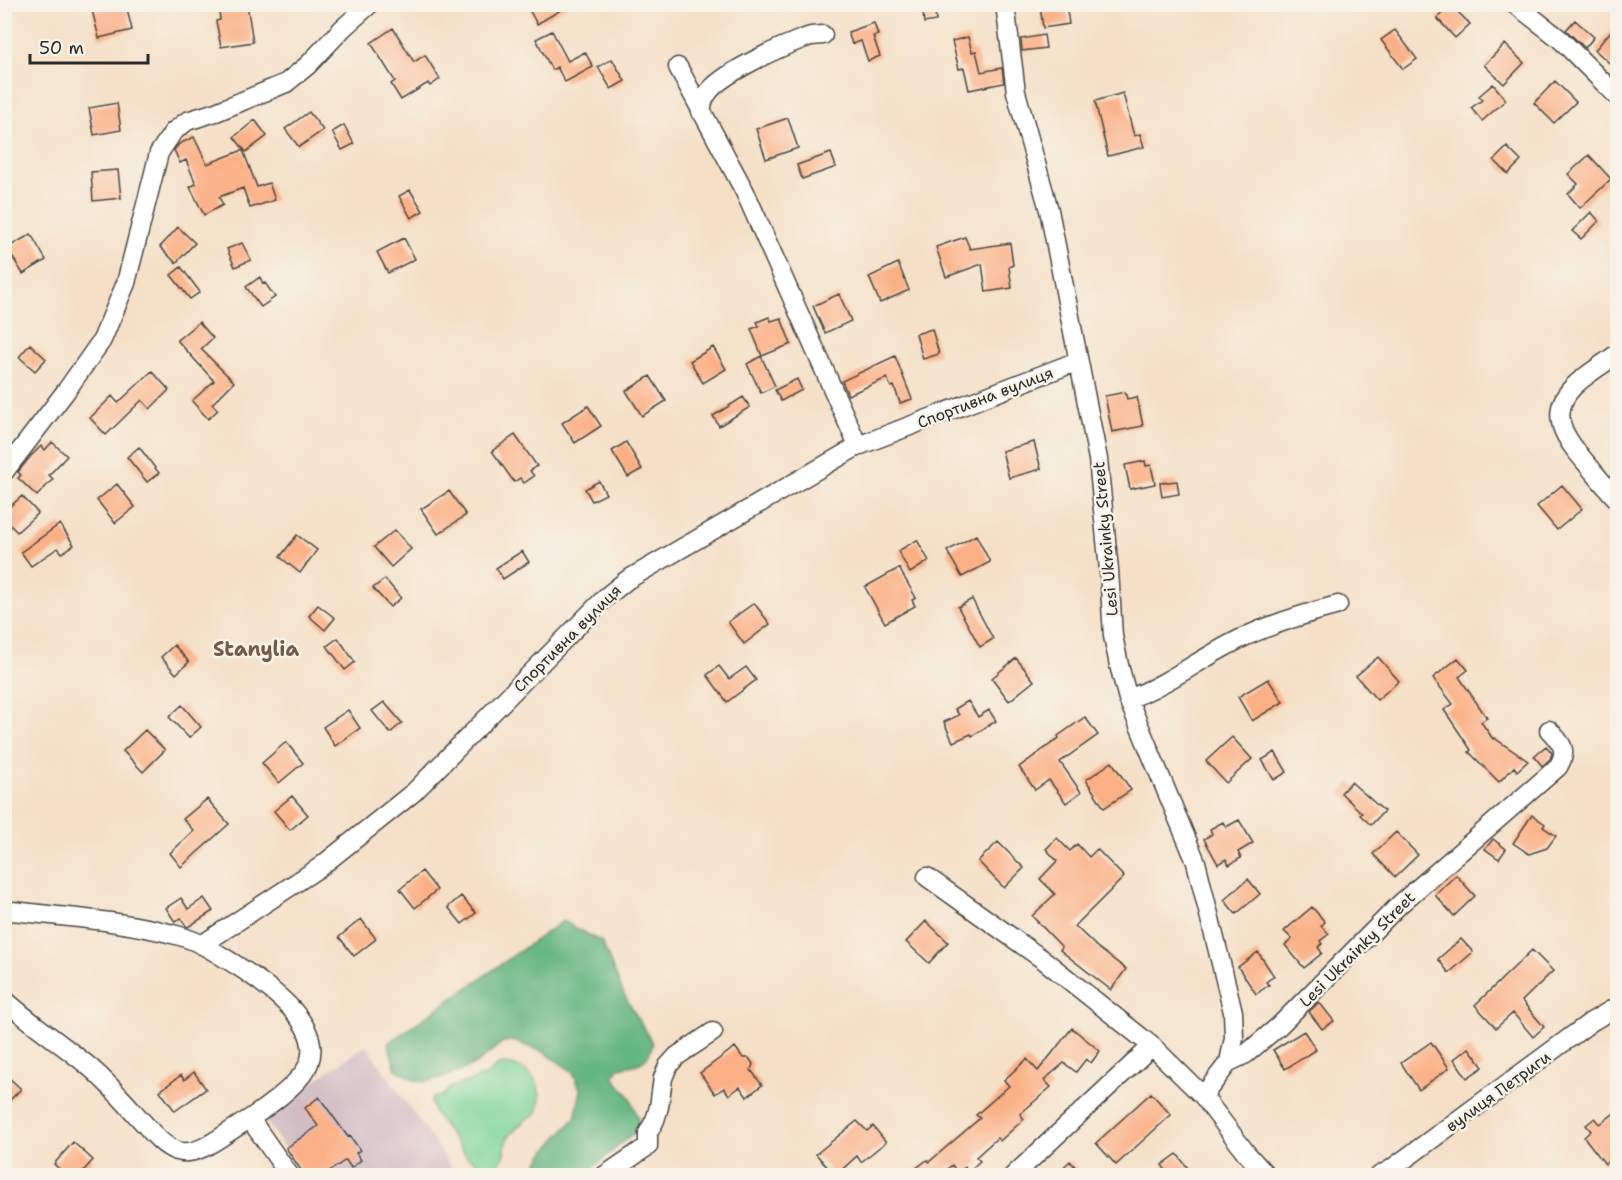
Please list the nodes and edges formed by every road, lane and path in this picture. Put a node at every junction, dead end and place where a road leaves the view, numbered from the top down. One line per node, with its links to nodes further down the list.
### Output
1 (370, 4): 11 (street)
2 (1005, 4): 9 (street, Lesi Ukrainky Street)
3 (1515, 4): 6 (street)
4 (822, 35): 7 (street)
5 (678, 67): 7 (street)
6 (1617, 97)
7 (701, 112): 10 (street)
8 (1617, 353): 12 (street)
9 (1078, 361): 10 (street, Спортивна вулиця); 14 (street, Lesi Ukrainky Street)
10 (858, 446): 18 (street, Спортивна вулиця)
11 (4, 472)
12 (1617, 500)
13 (1338, 605): 14 (street)
14 (1128, 699): 23 (street, Lesi Ukrainky Street)
15 (1548, 730): 23 (street, Lesi Ukrainky Street)
16 (927, 878): 22 (street)
17 (4, 910): 18 (street)
18 (203, 944): 25 (street)
19 (4, 999): 25 (street)
20 (1617, 1006): 30 (street, вулиця Петриги)
21 (713, 1032): 27 (street)
22 (1152, 1046): 24 (street); 28 (street)
23 (1229, 1062): 24 (street, Lesi Ukrainky Street)
24 (1203, 1096): 29 (street)
25 (250, 1119): 26 (street)
26 (290, 1176)
27 (604, 1176)
28 (1013, 1176)
29 (1267, 1176)
30 (1378, 1176)

